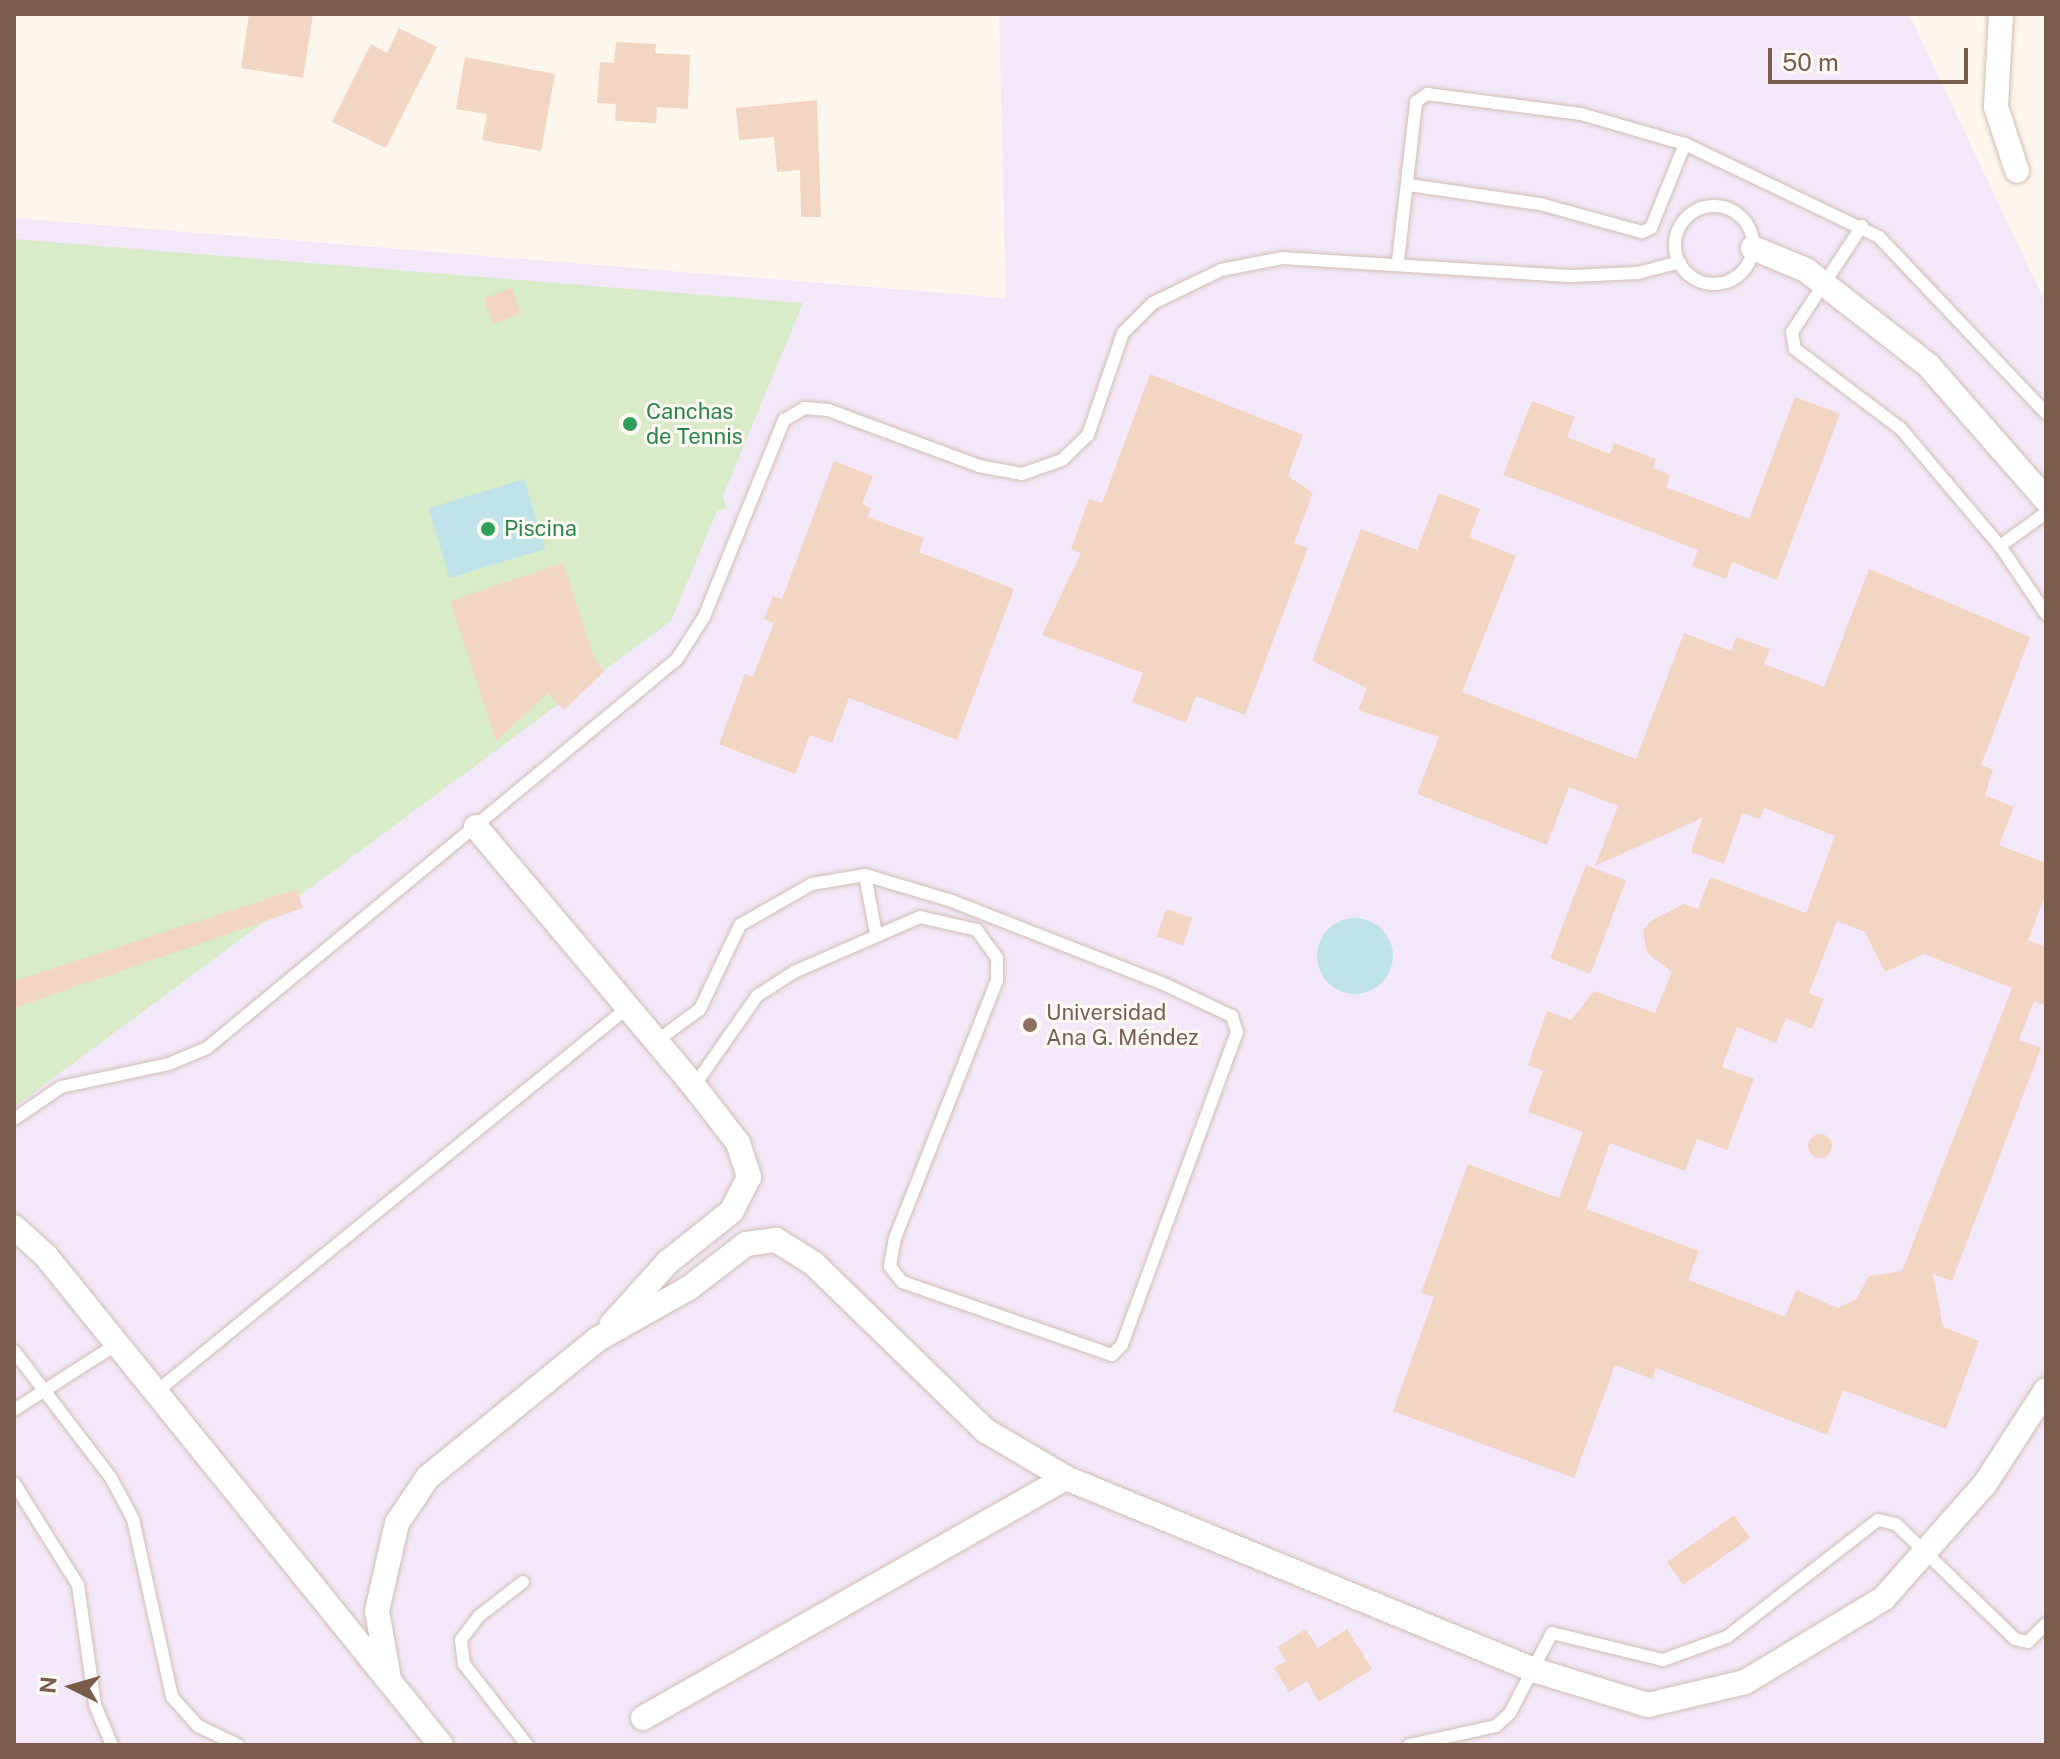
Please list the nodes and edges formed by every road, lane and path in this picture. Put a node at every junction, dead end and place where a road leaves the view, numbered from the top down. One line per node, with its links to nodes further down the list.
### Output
1 (2001, 14): 3 (street)
2 (1685, 144): 4 (lane); 4 (lane); 5 (lane)
3 (2017, 171)
4 (1409, 185): 7 (lane)
5 (1862, 226): 9 (lane); 10 (lane)
6 (1753, 248): 8 (lane); 8 (lane); 9 (street)
7 (1398, 261): 8 (lane); 15 (lane)
8 (1680, 262)
9 (1824, 284): 11 (street); 13 (lane)
10 (2046, 413)
11 (2046, 500)
12 (2046, 513): 13 (lane)
13 (2000, 546): 14 (lane)
14 (2046, 614)
15 (476, 827): 18 (street); 21 (lane)
16 (865, 875): 17 (lane); 17 (lane); 19 (lane)
17 (876, 934): 20 (lane)
18 (627, 1008): 19 (street); 28 (lane)
19 (658, 1040): 20 (street)
20 (694, 1086): 23 (street)
21 (14, 1119)
22 (14, 1227): 24 (street)
23 (598, 1339): 30 (street); 36 (street)
24 (117, 1344): 26 (lane); 28 (street)
25 (14, 1351): 26 (lane)
26 (46, 1389): 29 (lane); 39 (lane)
27 (2046, 1390): 32 (street)
28 (156, 1392): 36 (street)
29 (14, 1410)
30 (1066, 1478): 35 (street); 37 (street)
31 (14, 1483): 38 (lane)
32 (1926, 1551): 34 (lane); 35 (street); 35 (lane)
33 (523, 1582): 41 (lane)
34 (2046, 1624)
35 (1534, 1670): 42 (lane)
36 (389, 1679): 40 (street)
37 (643, 1718)
38 (112, 1745)
39 (238, 1745)
40 (441, 1745)
41 (527, 1745)
42 (1409, 1745)

